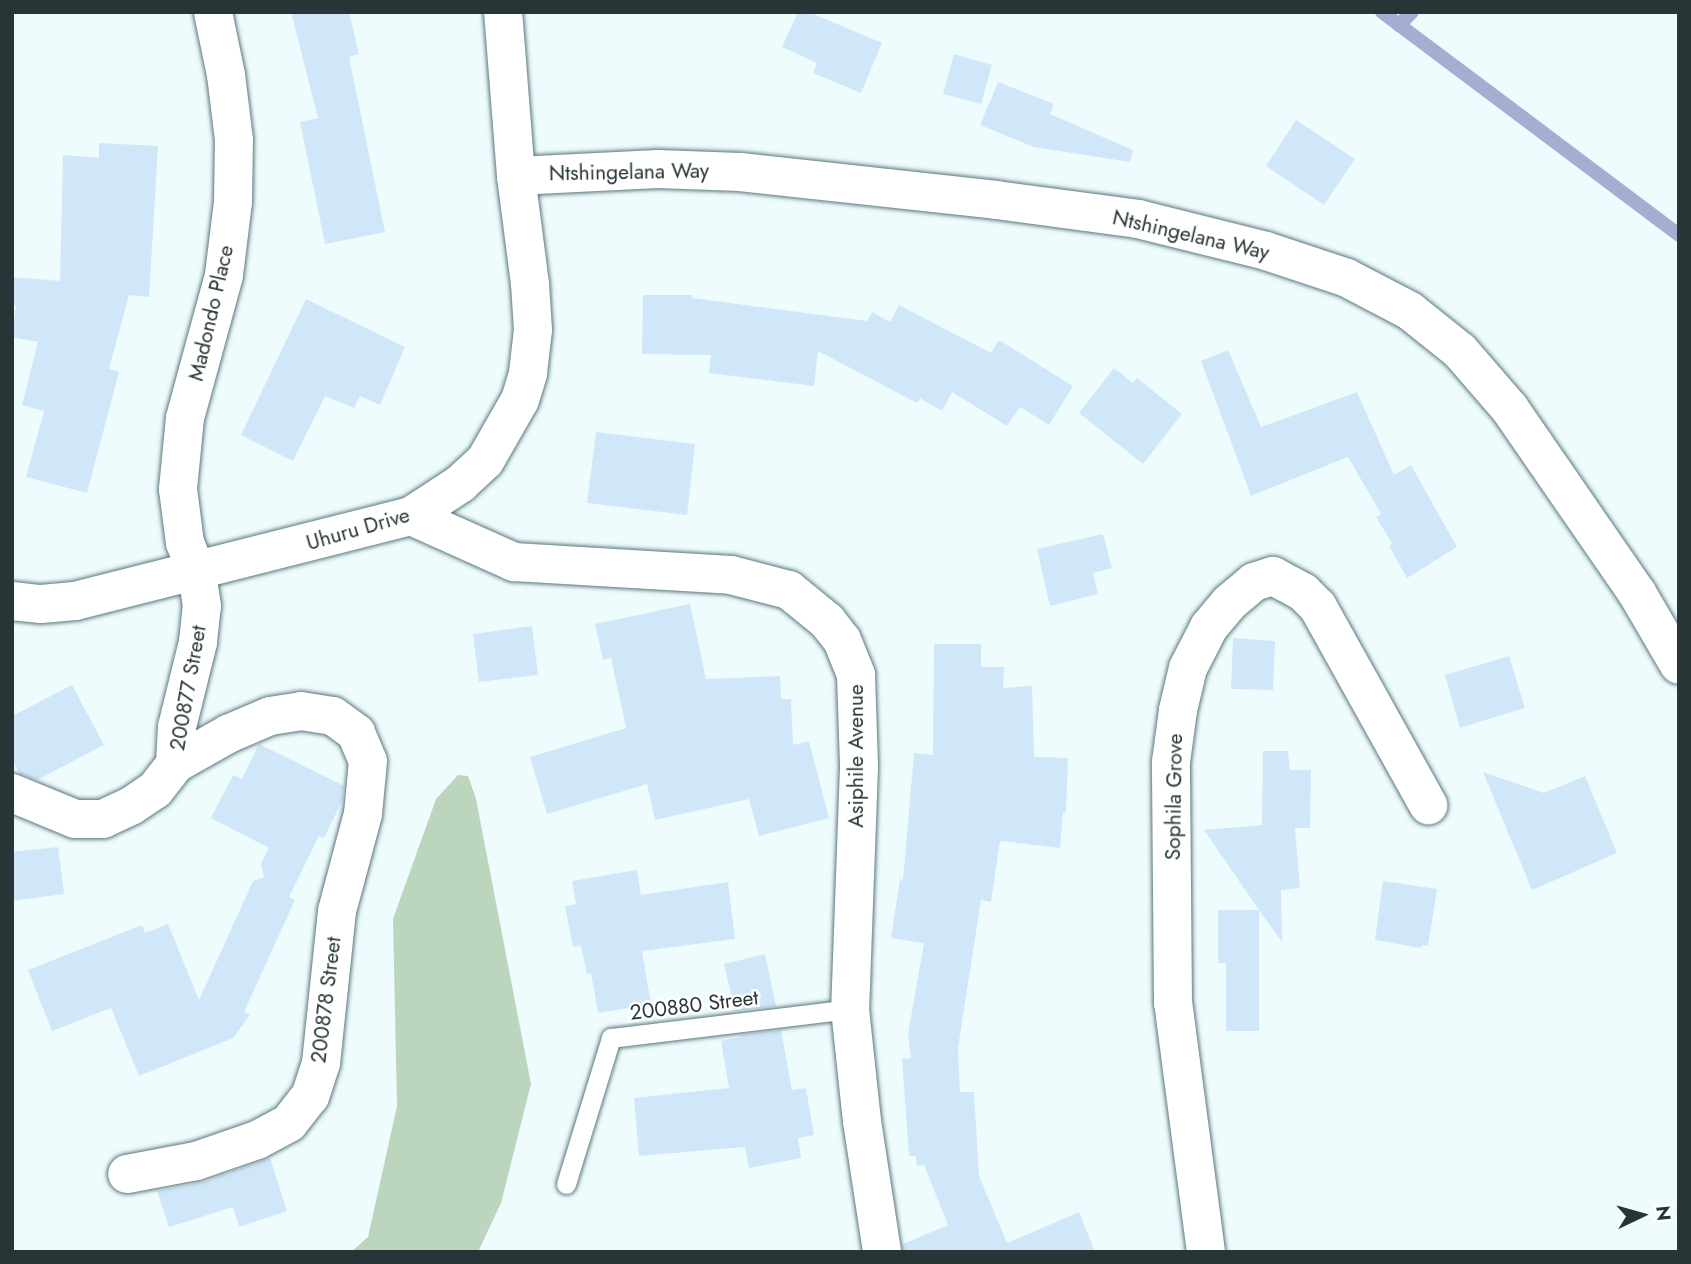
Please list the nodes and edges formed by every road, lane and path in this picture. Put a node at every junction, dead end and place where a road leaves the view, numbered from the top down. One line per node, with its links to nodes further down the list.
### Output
1 (213, 12): 5 (street, Madondo Place)
2 (503, 12): 3 (street, Uhuru Drive)
3 (516, 176): 4 (street, Uhuru Drive); 7 (street, Ntshingelana Way)
4 (411, 516): 5 (street, Uhuru Drive); 12 (street, Asiphile Avenue)
5 (196, 570): 6 (street, Uhuru Drive); 9 (street, 200877 Street)
6 (12, 601)
7 (1679, 665)
8 (333, 716): 9 (street, 200877 Street); 13 (street, 200878 Street)
9 (175, 764): 10 (street, 200877 Street)
10 (12, 793)
11 (1428, 805): 16 (street, Sophila Grove)
12 (850, 1009): 14 (lane, 200880 Street); 15 (street, Asiphile Avenue)
13 (127, 1174)
14 (566, 1184)
15 (882, 1252)
16 (1206, 1252)

